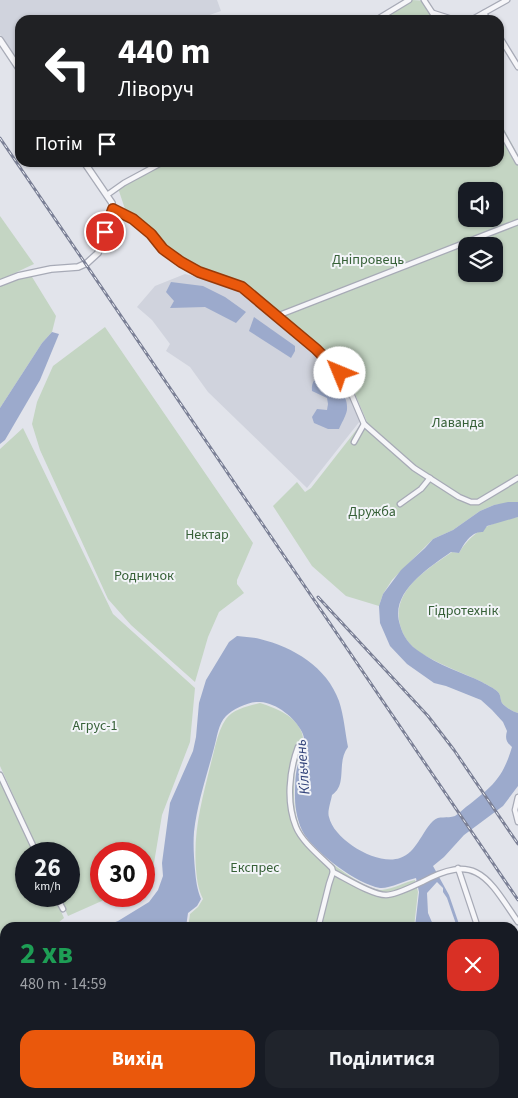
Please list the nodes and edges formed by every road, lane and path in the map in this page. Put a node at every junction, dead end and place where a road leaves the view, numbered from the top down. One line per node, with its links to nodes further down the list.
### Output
1 (409, 0): 6 (street)
2 (424, 0): 4 (street)
3 (506, 0): 5 (street)
4 (433, 13): 7 (street)
5 (484, 14)
6 (384, 15)
7 (439, 15)
8 (0, 40): 10 (street)
9 (504, 44): 11 (street)
10 (15, 62)
11 (518, 67)
12 (504, 137): 13 (street)
13 (518, 162)
14 (87, 167): 16 (street)
15 (154, 167): 16 (street)
16 (107, 195): 17 (street)
17 (113, 209): 19 (street); 20 (street)
18 (518, 222): 20 (street)
19 (0, 283)
20 (279, 317): 21 (street)
21 (364, 424): 22 (street); 23 (street)
22 (354, 442)
23 (430, 478): 24 (street); 25 (street)
24 (518, 478)
25 (400, 504)
26 (298, 747): 32 (street)
27 (0, 775): 30 (street)
28 (518, 797): 29 (street)
29 (518, 822)
30 (31, 842)
31 (458, 868): 32 (street); 34 (street); 35 (street)
32 (333, 872): 33 (street)
33 (319, 922)
34 (476, 922)
35 (518, 922)

